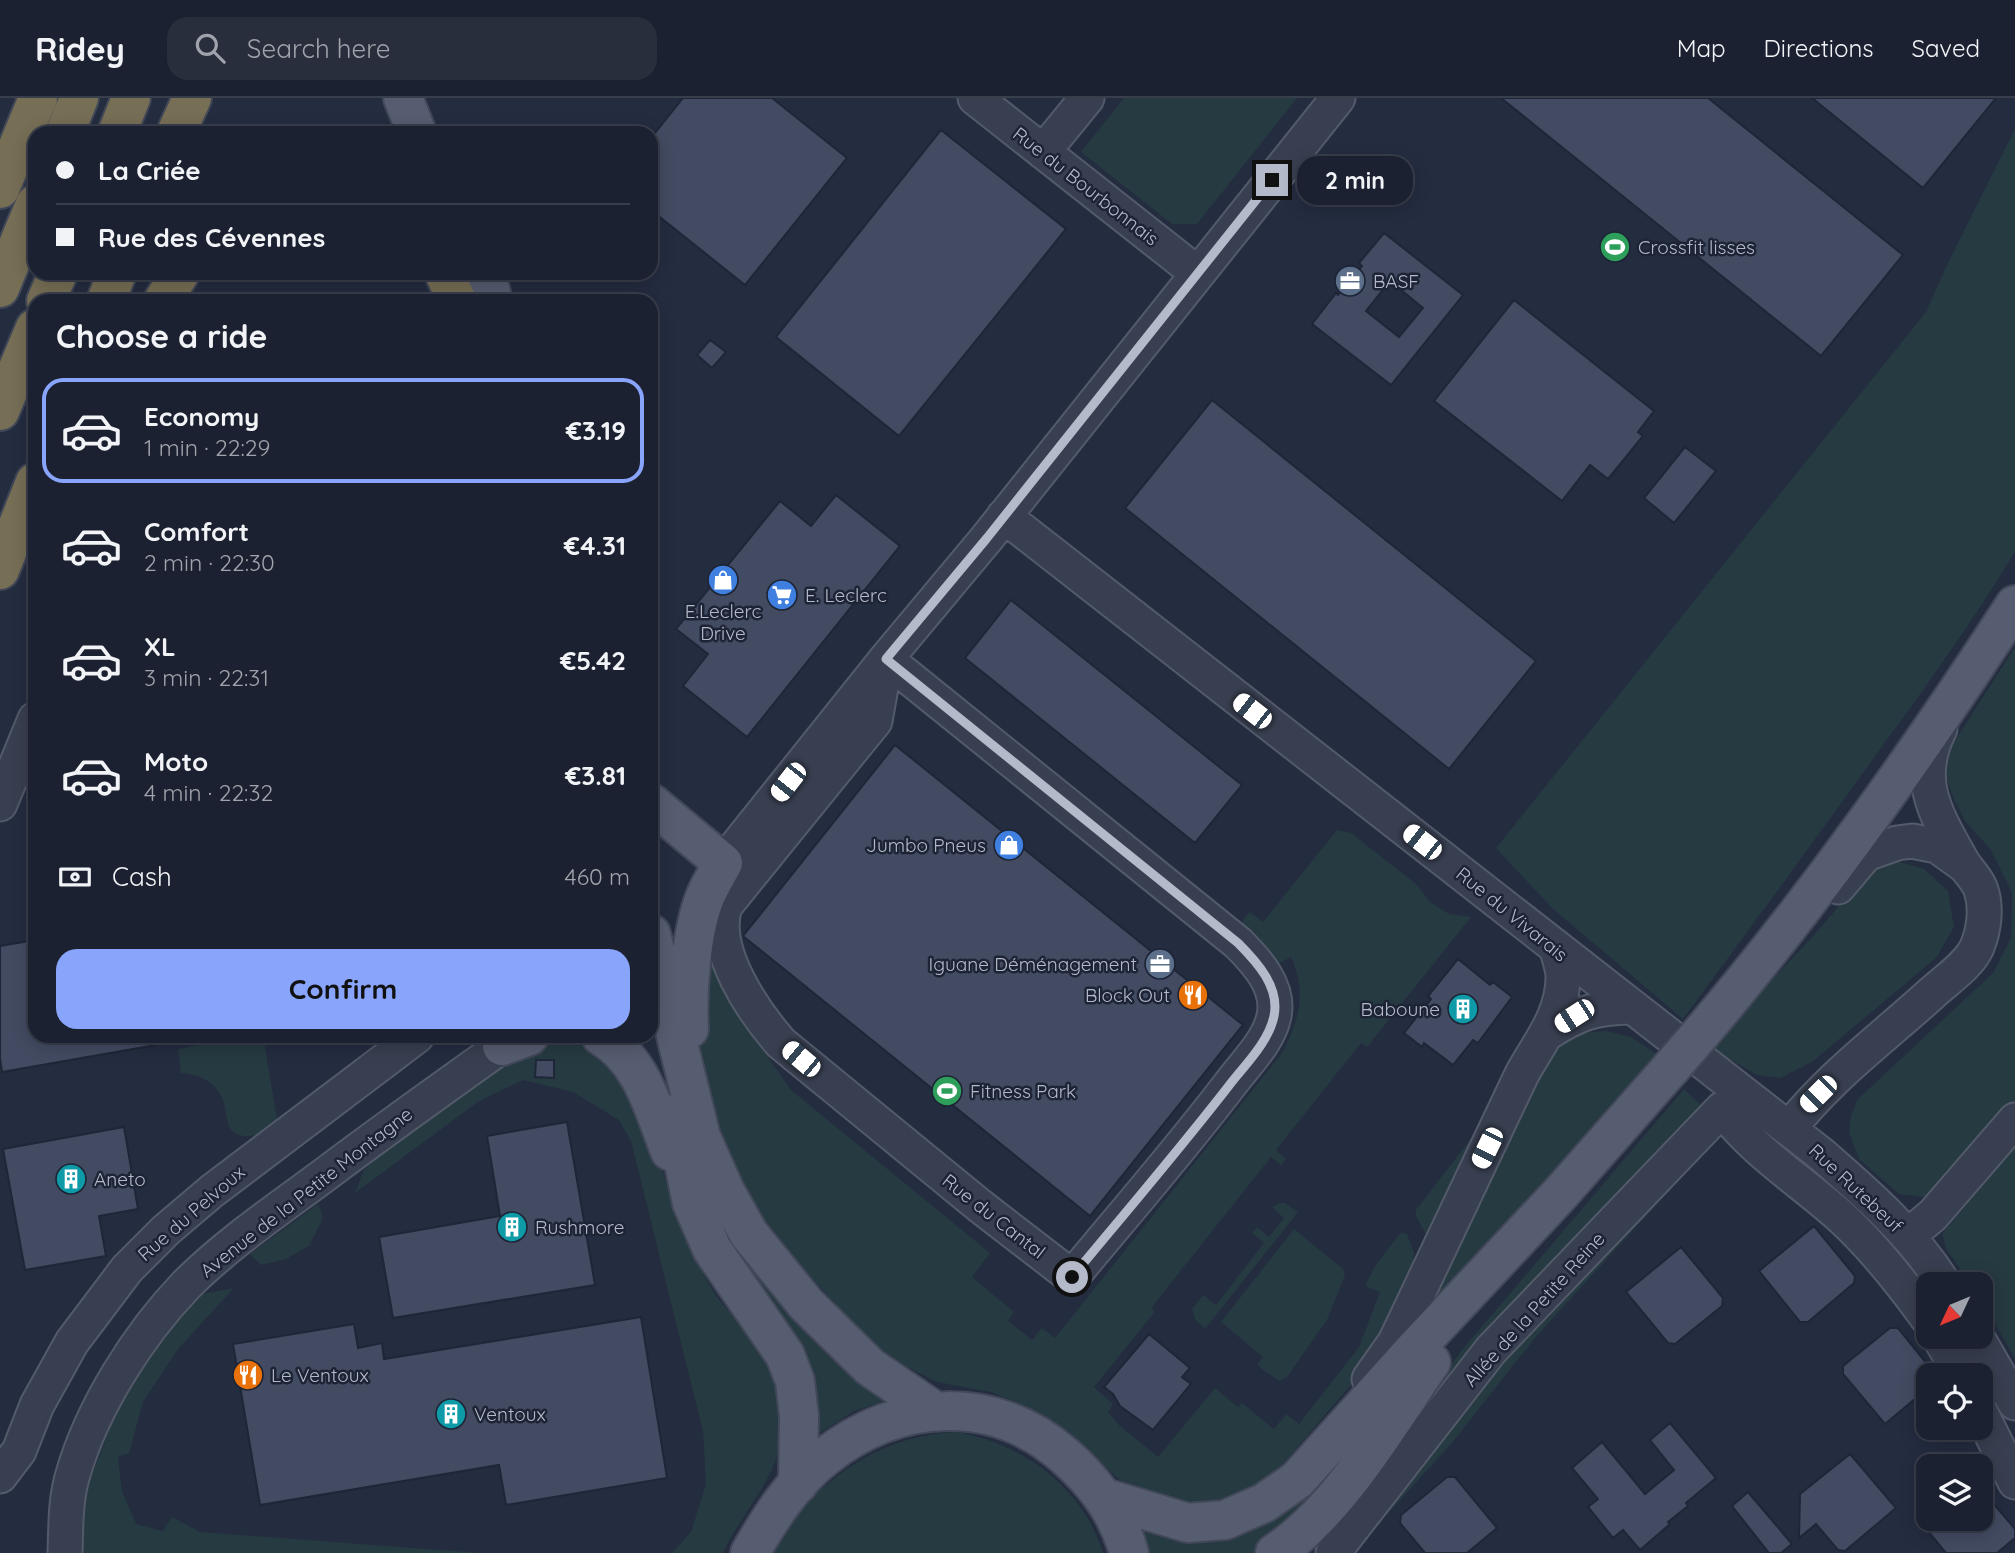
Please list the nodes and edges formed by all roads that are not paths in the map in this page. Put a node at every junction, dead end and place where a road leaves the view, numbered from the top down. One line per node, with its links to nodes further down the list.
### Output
1 (38, 98): 16 (highway)
2 (79, 98): 10 (highway)
3 (131, 98): 11 (highway)
4 (192, 98): 12 (highway)
5 (403, 98): 13 (main road)
6 (428, 98): 14 (main road)
7 (975, 98): 15 (street, Rue du Bourbonnais)
8 (1338, 98): 18 (street)
9 (1075, 102): 15 (street)
10 (68, 126)
11 (120, 126)
12 (179, 126)
13 (413, 126)
14 (438, 126)
15 (1043, 152): 18 (street, Rue du Bourbonnais)
16 (0, 189)
17 (28, 221): 19 (highway)
18 (1196, 273): 23 (street)
19 (0, 288)
20 (28, 345): 21 (highway)
21 (0, 411)
22 (28, 500): 25 (highway)
23 (1004, 516): 28 (street); 35 (street, Rue du Vivarais)
24 (28, 536): 26 (highway)
25 (0, 570)
26 (0, 585)
27 (2015, 605): 29 (main road)
28 (886, 659): 28 (street, Rue du Cantal); 33 (street)
29 (1961, 688): 34 (street); 37 (main road)
30 (28, 736): 31 (street)
31 (0, 804)
32 (658, 809): 33 (main road)
33 (723, 863): 44 (main road)
34 (1965, 866): 37 (street); 46 (street)
35 (1556, 950): 38 (street, Rue du Vivarais); 39 (street)
36 (658, 962): 44 (main road)
37 (1755, 970): 49 (main road, bridge)
38 (1630, 1007): 39 (street); 46 (street, Rue du Vivarais)
39 (1549, 1032): 57 (street)
40 (408, 1043): 56 (street, Rue du Pelvoux)
41 (508, 1043): 61 (street, Avenue de la Petite Montagne)
42 (612, 1043): 47 (main road)
43 (657, 1043): 47 (main road)
44 (693, 1104): 54 (main road)
45 (2015, 1120): 48 (street)
46 (1789, 1129): 48 (street, Rue Rutebeuf)
47 (692, 1203): 59 (main road)
48 (1908, 1236): 50 (street, Rue Rutebeuf)
49 (1506, 1253): 57 (main road); 64 (main road)
50 (1935, 1272)
51 (1916, 1303): 65 (street, Allée de la Petite Reine)
52 (1984, 1349): 53 (street)
53 (2015, 1403)
54 (933, 1410): 59 (main road); 60 (main road)
55 (1993, 1437): 58 (street)
56 (0, 1476)
57 (1297, 1480): 60 (main road)
58 (2015, 1482)
59 (797, 1484): 62 (main road)
60 (1105, 1498): 63 (main road)
61 (65, 1553)
62 (750, 1553)
63 (1129, 1553)
64 (1275, 1553)
65 (1333, 1553)

